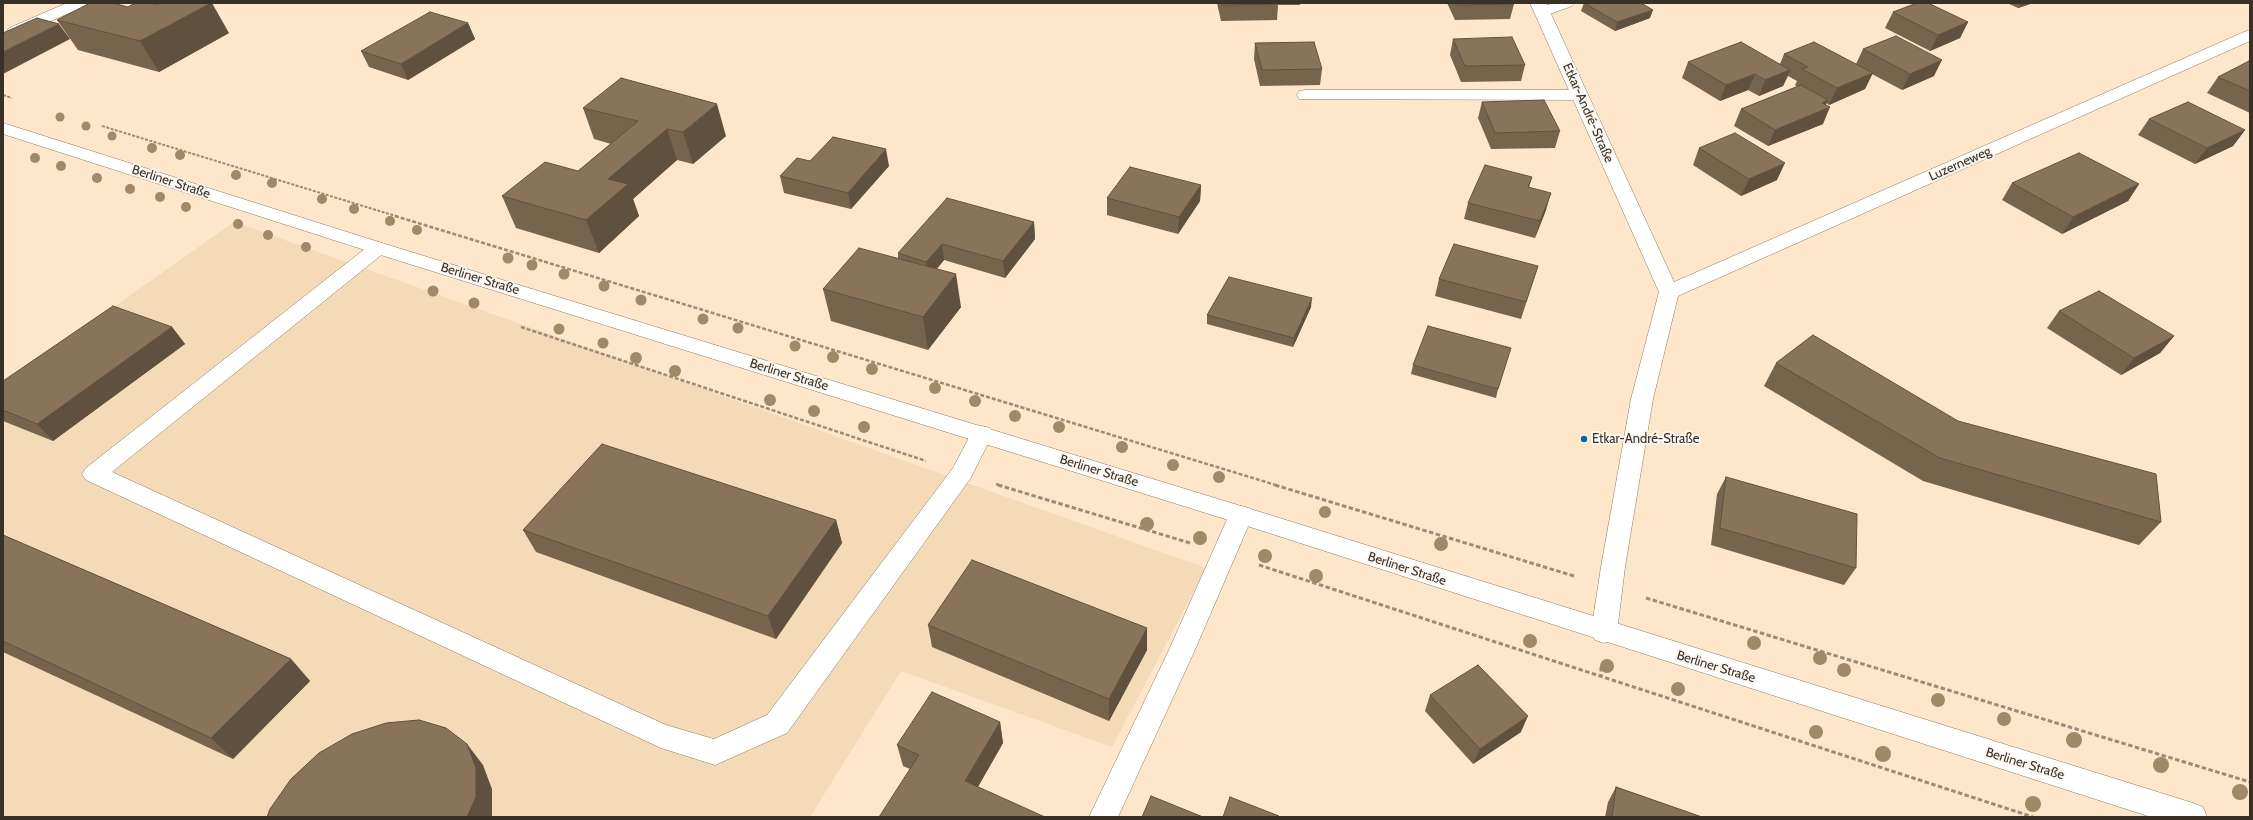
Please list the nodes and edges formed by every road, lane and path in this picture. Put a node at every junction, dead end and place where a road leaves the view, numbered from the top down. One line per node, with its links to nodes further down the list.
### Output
1 (80, 3): 4 (street)
2 (1567, 3): 3 (street, Etkar-André-Straße)
3 (1540, 7): 8 (street, Etkar-André-Straße)
4 (8, 34)
5 (2250, 35): 13 (street, Luzerneweg)
6 (3, 95): 9 (path)
7 (1305, 95): 8 (street)
8 (1580, 95): 13 (street, Etkar-André-Straße)
9 (18, 100)
10 (101, 126): 19 (path)
11 (3, 128): 12 (street, Berliner Straße)
12 (378, 248): 15 (street, Berliner Straße); 16 (street)
13 (1669, 292): 19 (street)
14 (516, 326): 16 (path)
15 (982, 434): 16 (street); 17 (street, Berliner Straße)
16 (962, 473): 18 (path)
17 (1241, 515): 18 (street); 20 (street, Berliner Straße)
18 (1225, 554): 22 (street); 23 (path)
19 (1610, 587): 20 (street); 21 (path)
20 (1604, 632): 24 (street, Berliner Straße)
21 (2250, 782)
22 (1103, 817)
23 (2033, 817)
24 (2193, 817)

